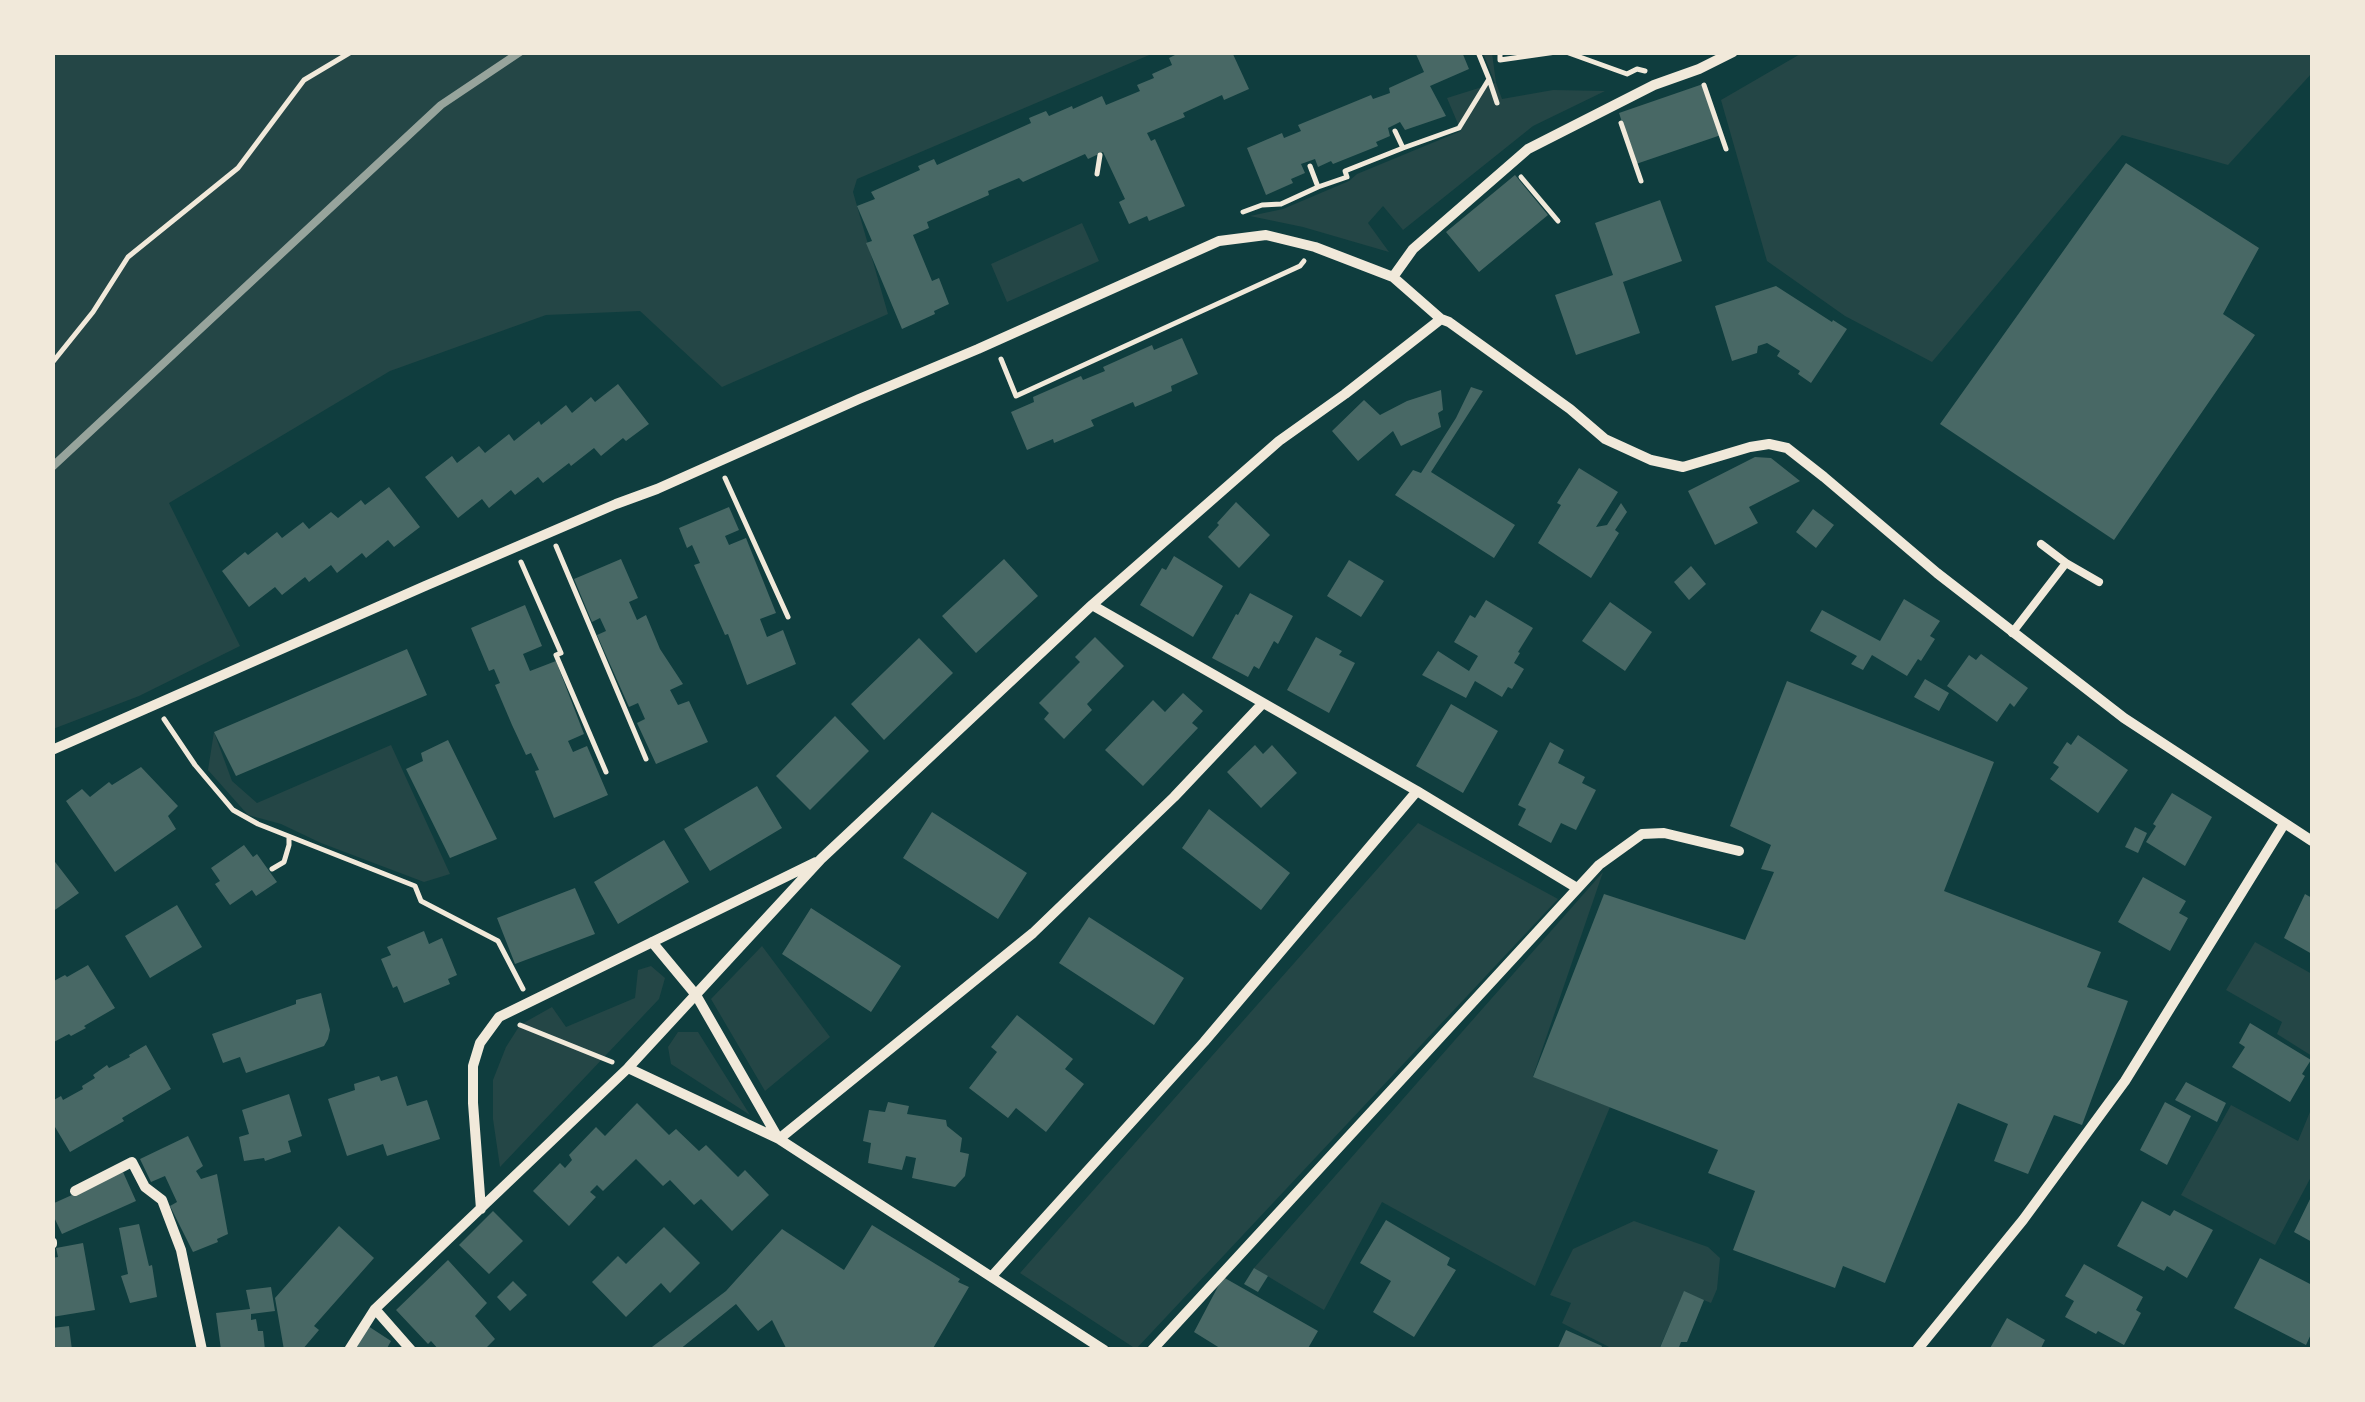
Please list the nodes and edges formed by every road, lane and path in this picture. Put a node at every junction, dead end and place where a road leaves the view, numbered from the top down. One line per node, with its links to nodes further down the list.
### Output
1 (352, 52): 27 (path)
2 (1478, 52): 8 (path)
3 (1500, 52): 4 (path)
4 (1556, 52)
5 (1566, 52): 9 (path)
6 (1733, 52): 7 (street)
7 (1699, 69): 9 (street); 14 (path)
8 (1489, 79): 10 (path); 13 (path)
9 (1654, 86): 11 (street)
10 (1497, 103)
11 (1615, 106): 16 (street); 19 (path)
12 (1396, 130): 13 (path)
13 (1403, 148): 20 (path)
14 (1726, 148)
15 (1100, 155): 18 (path)
16 (1510, 164): 22 (path); 24 (street)
17 (1310, 166): 20 (path)
18 (1096, 174)
19 (1641, 181)
20 (1318, 187): 21 (path)
21 (1243, 212)
22 (1558, 221)
23 (1315, 246): 24 (street); 26 (street); 26 (path)
24 (1393, 277): 25 (street)
25 (1442, 319): 34 (street); 36 (street)
26 (995, 342): 38 (street)
27 (52, 364)
28 (725, 478): 35 (path)
29 (2042, 544): 31 (lane)
30 (559, 552): 40 (path)
31 (2066, 562): 33 (lane); 36 (lane)
32 (524, 568): 41 (path)
33 (2098, 582)
34 (1092, 605): 37 (street); 47 (street)
35 (788, 617)
36 (2012, 633): 43 (street)
37 (1263, 703): 42 (street); 55 (street)
38 (155, 704): 39 (street); 44 (path)
39 (52, 750)
40 (646, 760)
41 (606, 772)
42 (1417, 791): 49 (street); 58 (street)
43 (2284, 824): 45 (street); 65 (street)
44 (289, 837): 48 (path); 51 (path)
45 (2312, 841)
46 (1738, 851): 49 (street)
47 (821, 859): 50 (street); 52 (street)
48 (272, 869)
49 (1577, 888): 64 (street)
50 (652, 942): 52 (street); 53 (street)
51 (511, 968)
52 (696, 995): 54 (street); 55 (street)
53 (499, 1016): 54 (path); 57 (street)
54 (628, 1068): 55 (street); 57 (street)
55 (779, 1139): 58 (street)
56 (75, 1191): 60 (street)
57 (481, 1209): 59 (street)
58 (992, 1276): 63 (street)
59 (375, 1309): 61 (street); 62 (street)
60 (202, 1350)
61 (349, 1350)
62 (411, 1350)
63 (1104, 1350)
64 (1152, 1350)
65 (1918, 1350)

